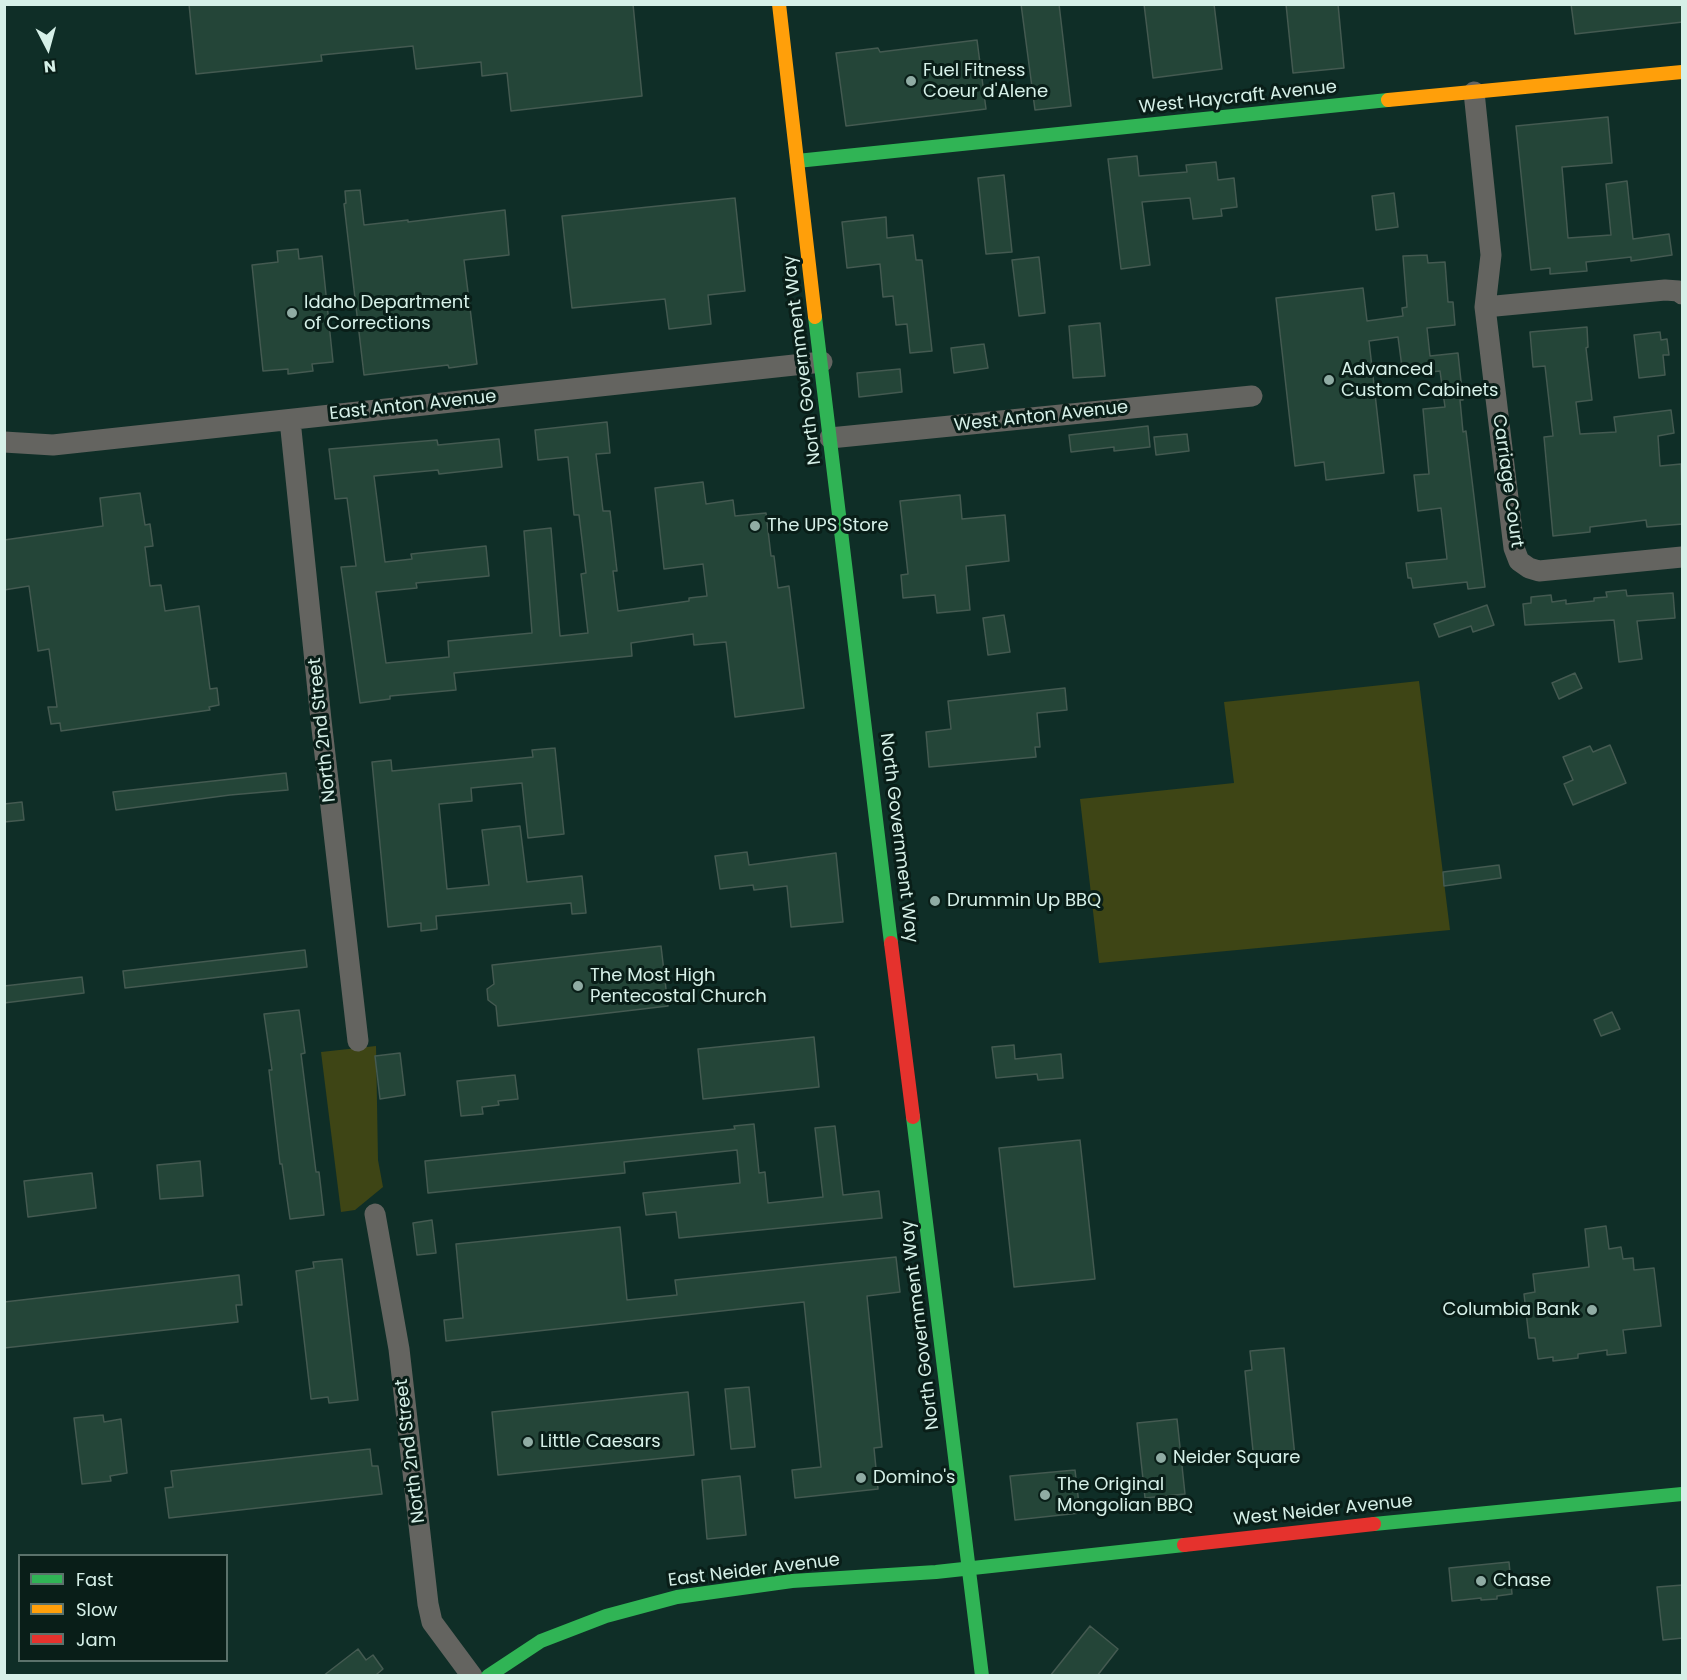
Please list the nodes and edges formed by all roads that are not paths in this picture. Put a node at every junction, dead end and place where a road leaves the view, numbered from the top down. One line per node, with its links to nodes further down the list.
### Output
1 (779, 4): 4 (main road, North Government Way)
2 (1683, 72): 3 (main road, West Haycraft Avenue)
3 (1474, 92): 4 (main road, West Haycraft Avenue); 6 (street, Carriage Court)
4 (797, 161): 7 (main road, North Government Way)
5 (1683, 294): 6 (street)
6 (1485, 307): 12 (street, Carriage Court)
7 (822, 362): 9 (street, East Anton Avenue); 10 (main road, North Government Way)
8 (1252, 396): 10 (street, West Anton Avenue)
9 (290, 420): 11 (street, East Anton Avenue); 13 (street, North 2nd Street)
10 (830, 438): 16 (main road, North Government Way)
11 (4, 442)
12 (1683, 557)
13 (358, 1041)
14 (375, 1214): 17 (street, North 2nd Street)
15 (1683, 1494): 16 (main road, West Neider Avenue)
16 (969, 1568): 18 (main road, East Neider Avenue); 19 (main road, North Government Way)
17 (472, 1676)
18 (488, 1676)
19 (982, 1676)

